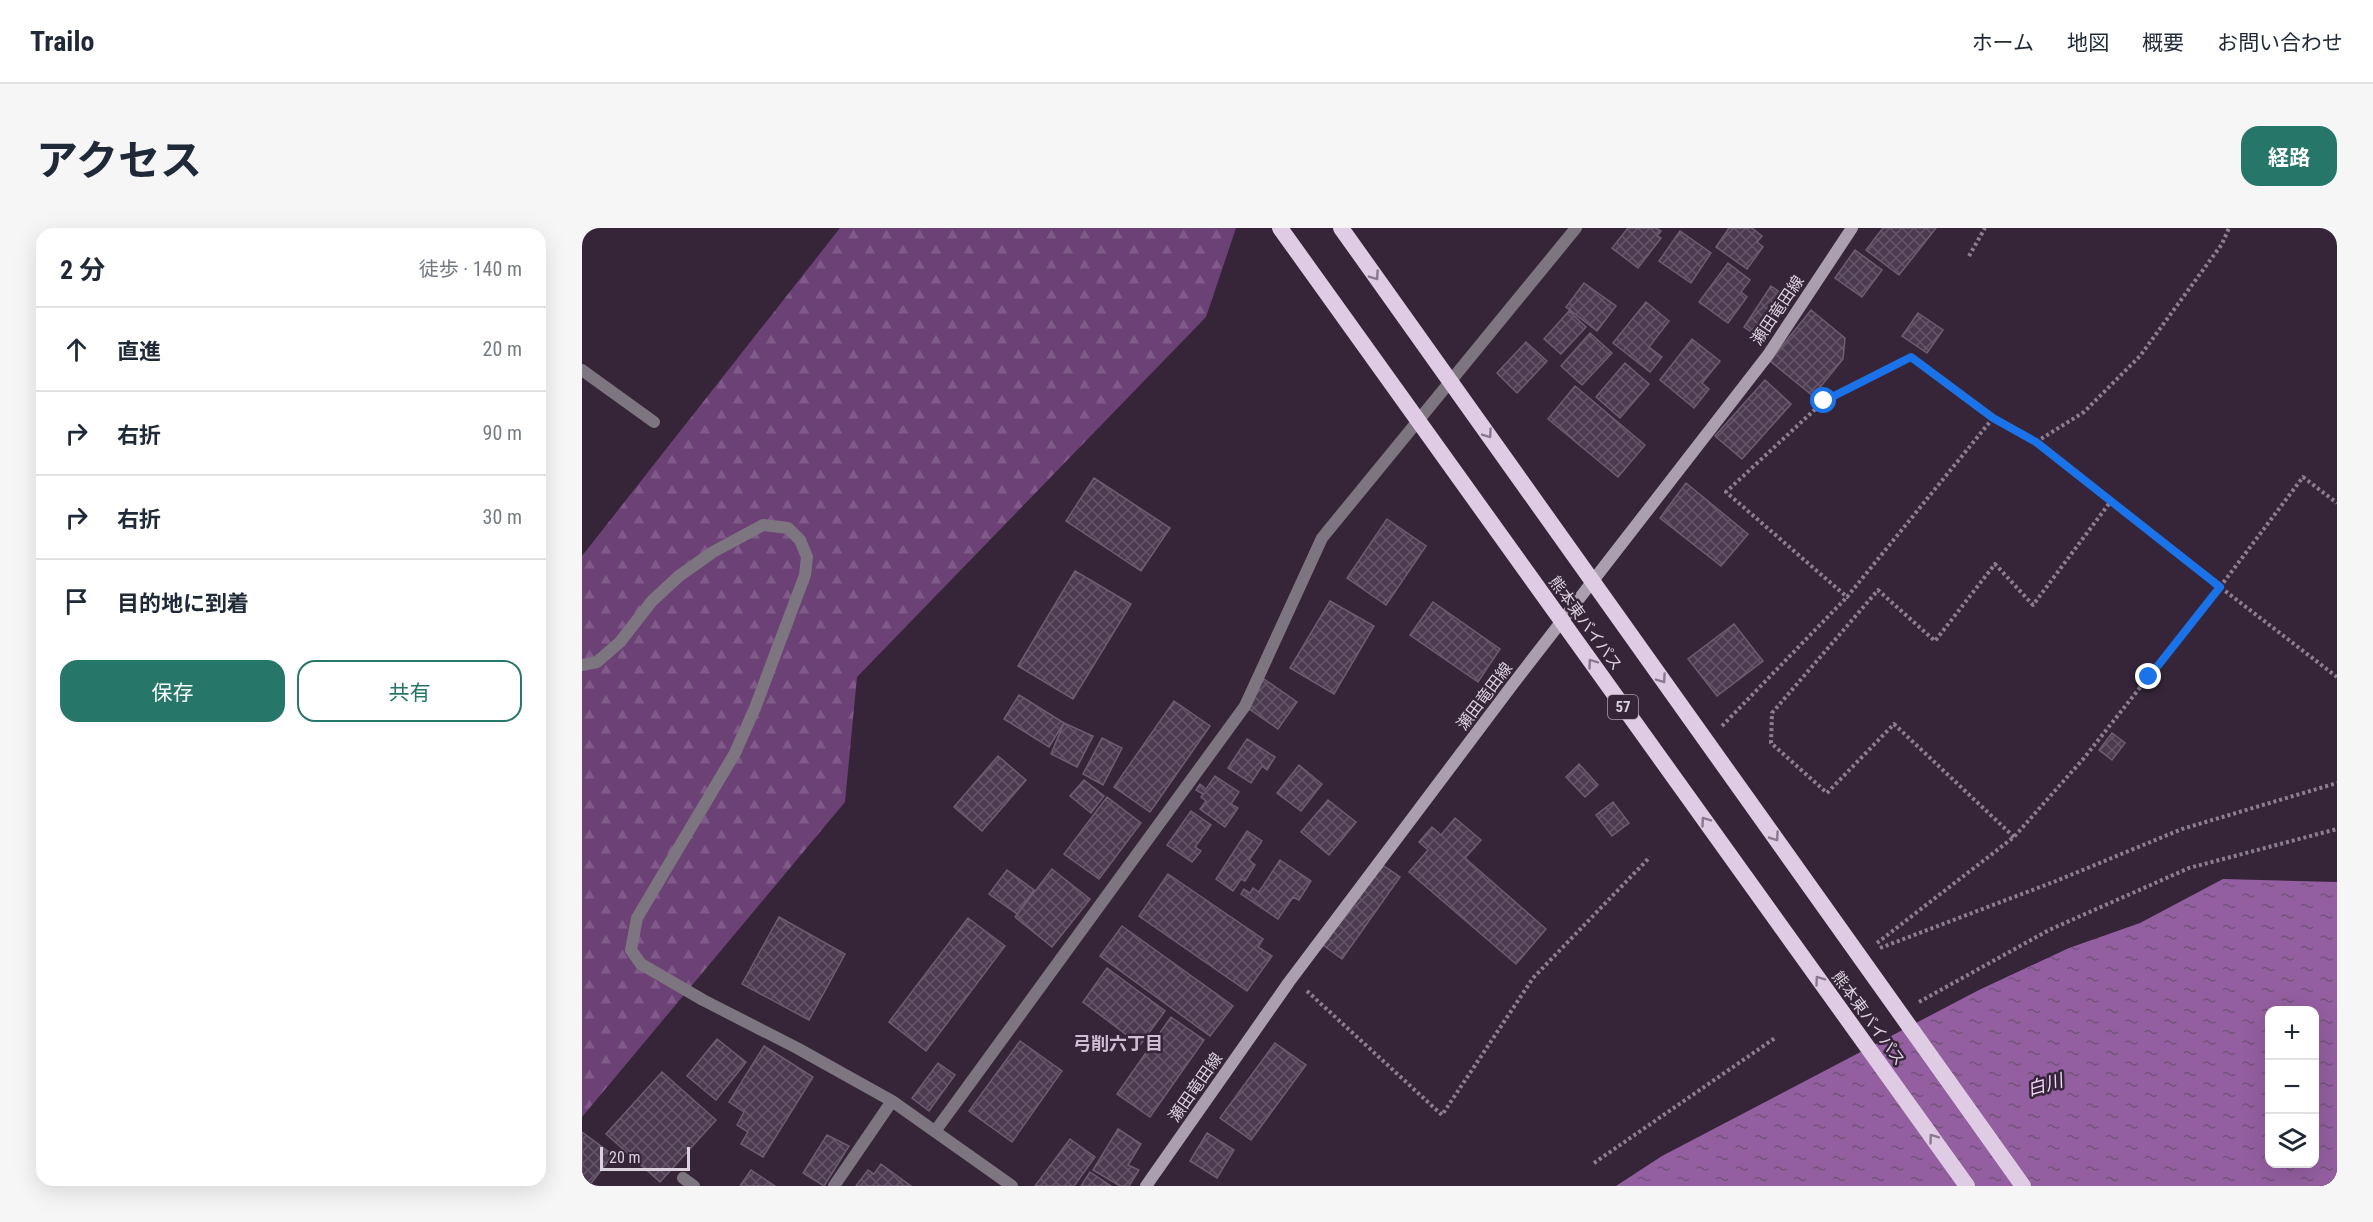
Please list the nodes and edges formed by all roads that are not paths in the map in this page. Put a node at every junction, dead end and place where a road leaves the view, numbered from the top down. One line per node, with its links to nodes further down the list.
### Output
1 (1280, 228): 13 (highway, 熊本東バイパス / 57, one-way to 1)
2 (1341, 228): 14 (highway, 熊本東バイパス, one-way to 14)
3 (1576, 228): 9 (street)
4 (1852, 228): 12 (main road, 瀬田竜田線)
5 (582, 370): 6 (street)
6 (654, 422)
7 (582, 665): 8 (street)
8 (892, 1101): 9 (street); 10 (street)
9 (936, 1130): 11 (street)
10 (834, 1186)
11 (1012, 1186)
12 (1146, 1186)
13 (1967, 1186)
14 (2023, 1186)

